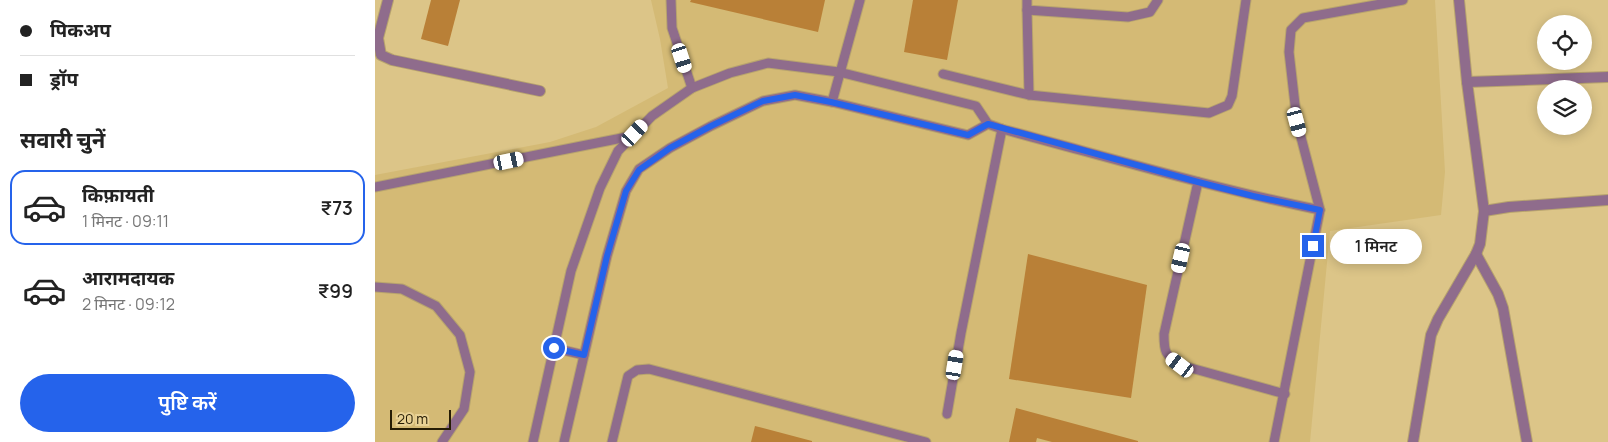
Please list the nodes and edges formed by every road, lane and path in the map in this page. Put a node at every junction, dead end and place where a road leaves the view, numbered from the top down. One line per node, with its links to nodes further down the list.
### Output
1 (388, 0): 15 (street)
2 (671, 0): 14 (lane)
3 (860, 0): 10 (lane)
4 (1027, 0): 9 (lane)
5 (1158, 0): 9 (lane)
6 (1246, 0): 16 (lane)
7 (1403, 0): 24 (lane)
8 (1459, 0): 13 (street)
9 (1027, 10): 16 (lane)
10 (839, 72): 14 (lane); 17 (lane); 18 (lane)
11 (943, 74): 16 (lane)
12 (1608, 77): 13 (street)
13 (1467, 82): 25 (street)
14 (692, 88): 20 (lane)
15 (539, 91)
16 (1029, 95)
17 (831, 102): 18 (lane); 29 (lane)
18 (988, 124): 19 (lane)
19 (1002, 129): 21 (lane); 31 (lane)
20 (633, 136): 22 (lane); 28 (lane)
21 (1198, 182): 24 (lane); 30 (lane)
22 (375, 187)
23 (1608, 200): 25 (street)
24 (1320, 210): 30 (lane)
25 (1484, 211): 26 (street)
26 (1476, 254): 38 (street); 39 (street)
27 (375, 287): 32 (lane)
28 (554, 348): 29 (lane); 33 (lane)
29 (584, 355): 34 (lane)
30 (1285, 394): 37 (lane)
31 (947, 414)
32 (442, 442)
33 (533, 442)
34 (564, 442)
35 (613, 442): 36 (lane)
36 (926, 442)
37 (1274, 442)
38 (1413, 442)
39 (1527, 442)

